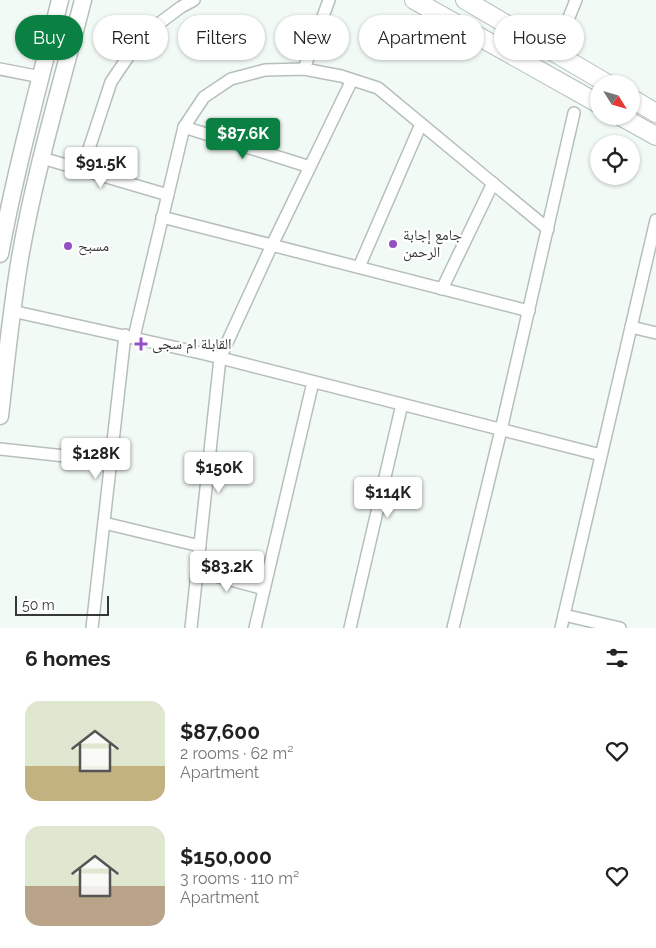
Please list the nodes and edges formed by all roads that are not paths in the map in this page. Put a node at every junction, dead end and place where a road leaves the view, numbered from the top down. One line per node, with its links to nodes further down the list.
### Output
1 (60, 0): 18 (street)
2 (83, 0): 28 (street)
3 (194, 0): 30 (street)
4 (329, 0): 16 (street)
5 (414, 0): 9 (main road)
6 (465, 0): 8 (main road)
7 (576, 0): 11 (street)
8 (482, 10): 10 (main road); 12 (main road)
9 (440, 15)
10 (465, 15)
11 (570, 15)
12 (494, 17)
13 (484, 40): 20 (main road)
14 (568, 60): 17 (main road)
15 (0, 69): 18 (street)
16 (304, 69): 19 (street); 26 (street)
17 (593, 75)
18 (41, 77): 37 (street)
19 (352, 80): 24 (street); 29 (street)
20 (590, 99)
21 (640, 103): 23 (main road)
22 (574, 113): 35 (street)
23 (656, 113)
24 (421, 124): 31 (street); 38 (street)
25 (636, 125): 27 (main road)
26 (184, 127): 29 (street); 32 (street)
27 (656, 136)
28 (42, 158): 30 (street); 40 (street)
29 (310, 167): 36 (street)
30 (82, 170): 32 (street)
31 (493, 183): 35 (street); 39 (street)
32 (168, 195): 33 (street)
33 (162, 216): 36 (street); 44 (street)
34 (656, 220): 42 (street)
35 (548, 229): 41 (street)
36 (272, 245): 38 (street); 45 (street)
37 (0, 254)
38 (359, 267): 39 (street)
39 (442, 289): 41 (street)
40 (12, 311): 44 (street); 48 (street)
41 (529, 311): 49 (street)
42 (631, 327): 43 (street); 51 (street)
43 (656, 333)
44 (129, 336): 45 (street); 52 (street)
45 (220, 358): 46 (street); 54 (street)
46 (314, 382): 47 (street); 56 (street)
47 (402, 404): 49 (street); 61 (street)
48 (0, 416)
49 (502, 430): 51 (street); 62 (street)
50 (0, 449): 52 (street)
51 (601, 455): 57 (street)
52 (111, 461): 53 (street)
53 (104, 523): 54 (street); 58 (street)
54 (200, 546): 55 (street)
55 (197, 571): 56 (street); 59 (street)
56 (264, 590): 60 (street)
57 (564, 615): 63 (street); 64 (street)
58 (92, 628)
59 (191, 628)
60 (255, 628)
61 (350, 628)
62 (453, 628)
63 (561, 628)
64 (620, 628)

